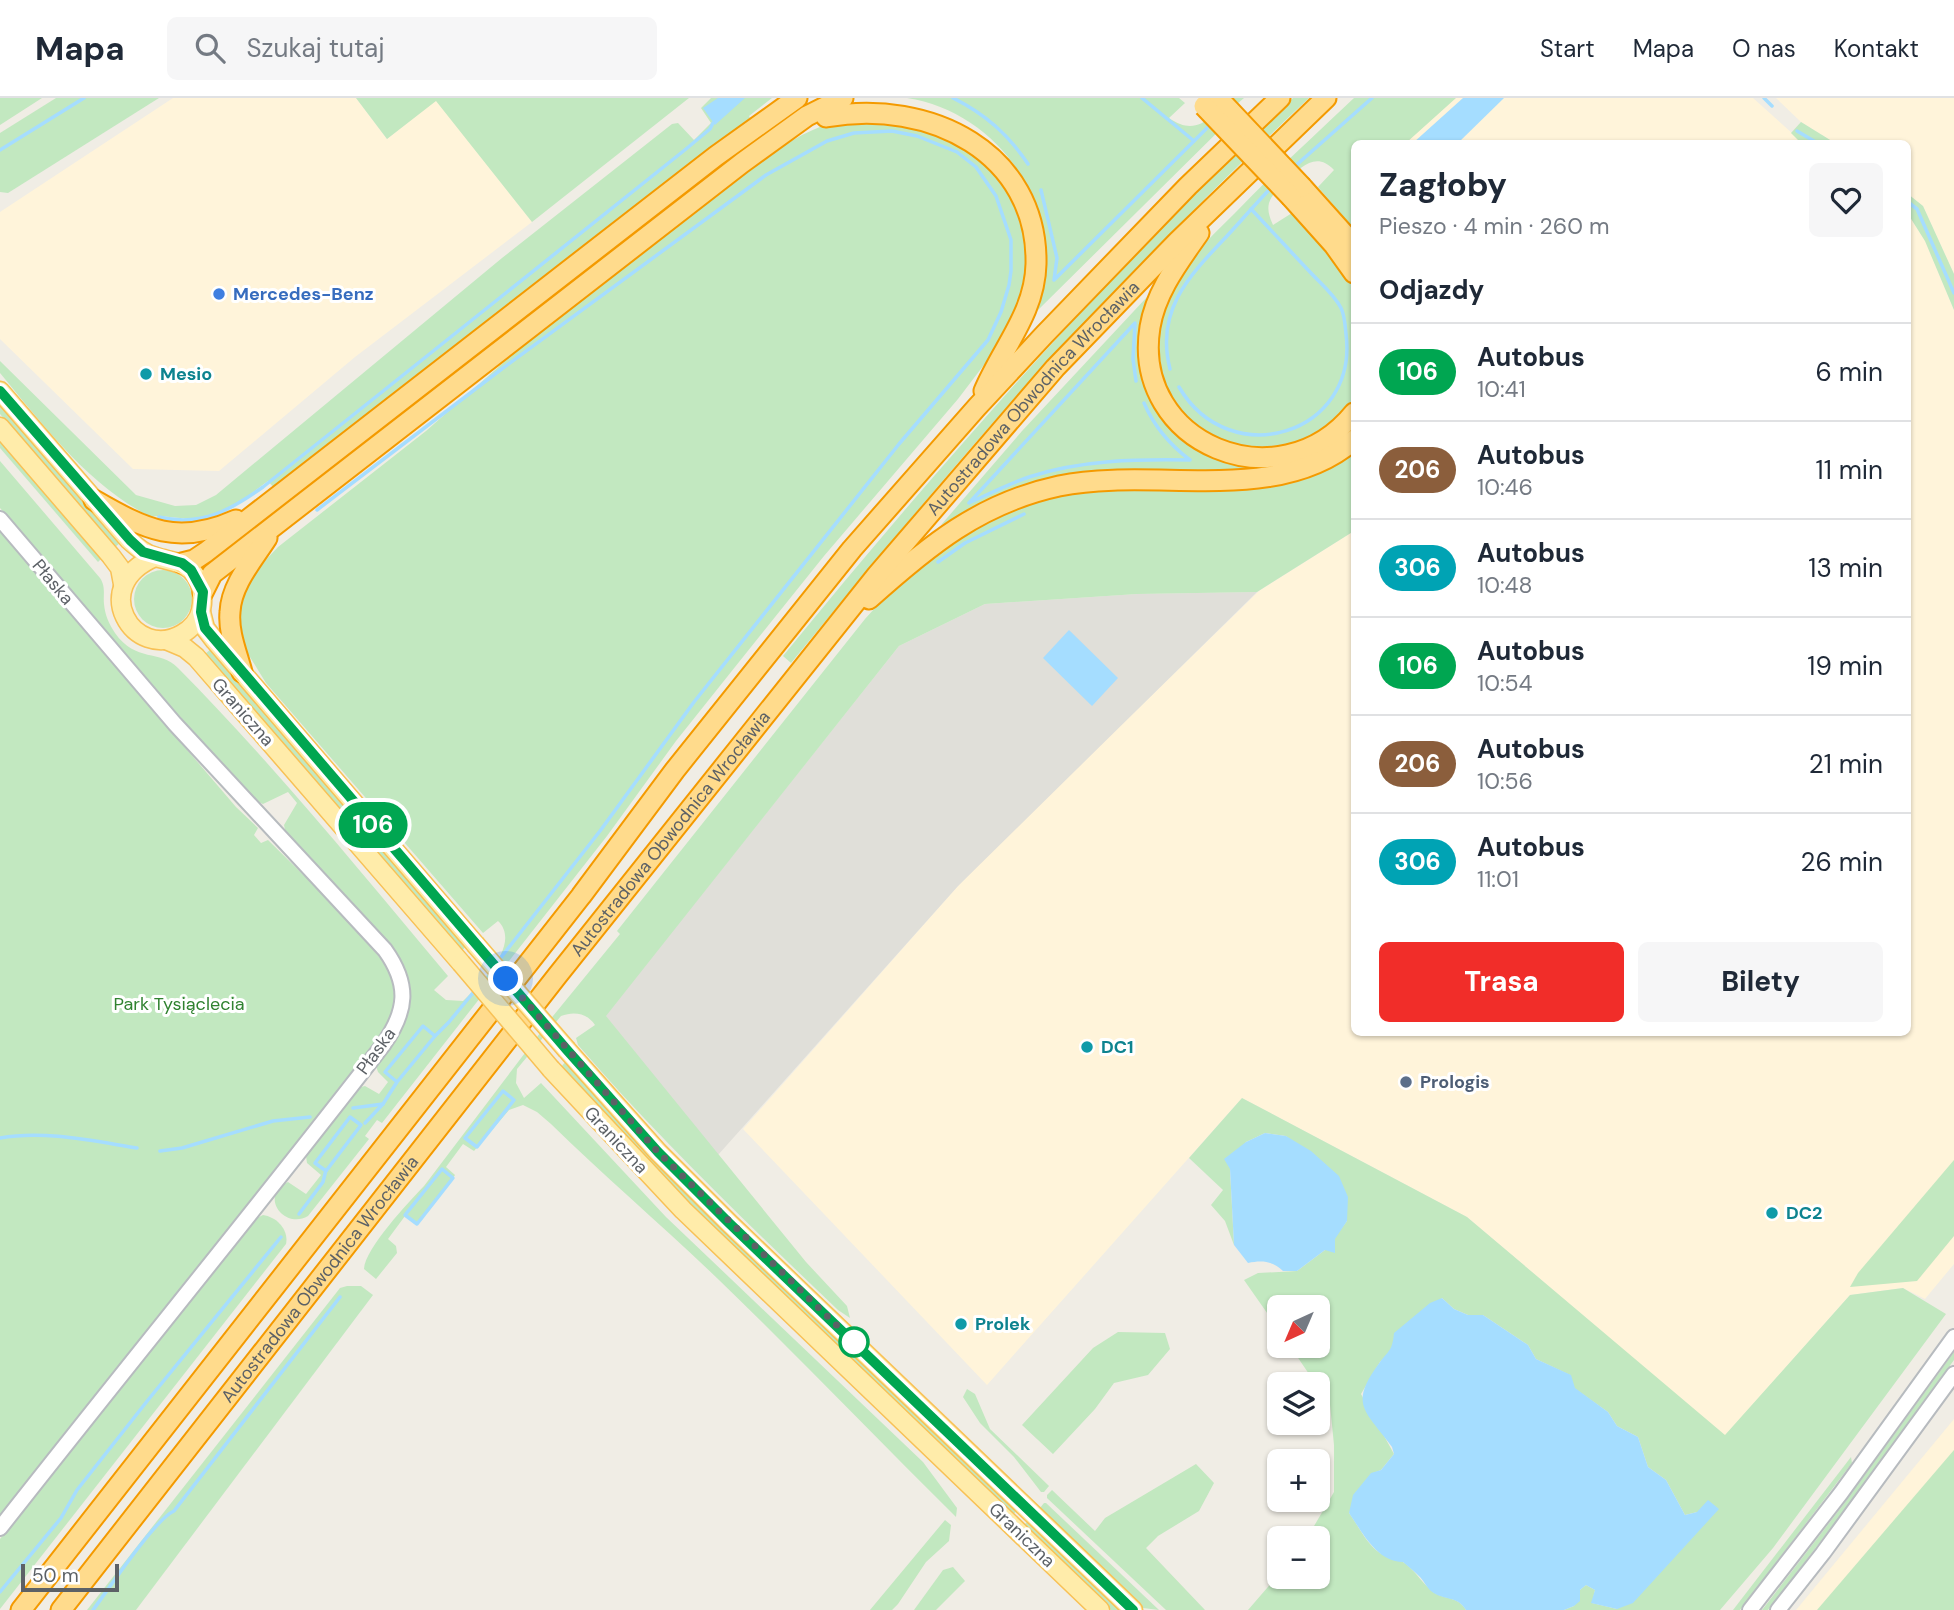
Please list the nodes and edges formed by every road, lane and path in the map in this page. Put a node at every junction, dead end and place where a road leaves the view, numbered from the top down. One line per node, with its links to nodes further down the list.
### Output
1 (797, 98): 7 (highway)
2 (807, 98): 7 (highway)
3 (843, 98): 8 (highway)
4 (1280, 98): 14 (highway, Autostradowa Obwodnica Wrocławia)
5 (1326, 98): 10 (highway, Autostradowa Obwodnica Wrocławia)
6 (1206, 101): 9 (highway, bridge)
7 (780, 111): 19 (highway)
8 (772, 142): 14 (highway); 21 (highway)
9 (1296, 192): 11 (highway); 12 (highway)
10 (1225, 195): 15 (highway); 27 (highway, Autostradowa Obwodnica Wrocławia)
11 (1351, 242)
12 (1351, 269)
13 (0, 391): 18 (main road)
14 (976, 407): 33 (highway, Autostradowa Obwodnica Wrocławia)
15 (1351, 416)
16 (0, 427): 24 (main road)
17 (1351, 442): 27 (highway)
18 (94, 500): 19 (highway); 22 (main road)
19 (262, 508): 23 (highway)
20 (0, 519): 32 (street, Płaska)
21 (275, 525): 25 (highway); 29 (highway)
22 (155, 557): 23 (main road); 24 (main road)
23 (182, 563): 25 (main road)
24 (123, 584): 28 (main road)
25 (203, 592): 26 (main road)
26 (201, 612): 28 (main road); 29 (main road, Graniczna)
27 (834, 630): 34 (highway, Autostradowa Obwodnica Wrocławia)
28 (166, 640): 35 (main road, Graniczna, bridge)
29 (242, 672): 36 (main road, Graniczna, bridge)
30 (1954, 1337): 37 (street)
31 (1954, 1374): 38 (street)
32 (0, 1528)
33 (21, 1610)
34 (61, 1610)
35 (1100, 1610)
36 (1133, 1610)
37 (1750, 1610)
38 (1778, 1610)

